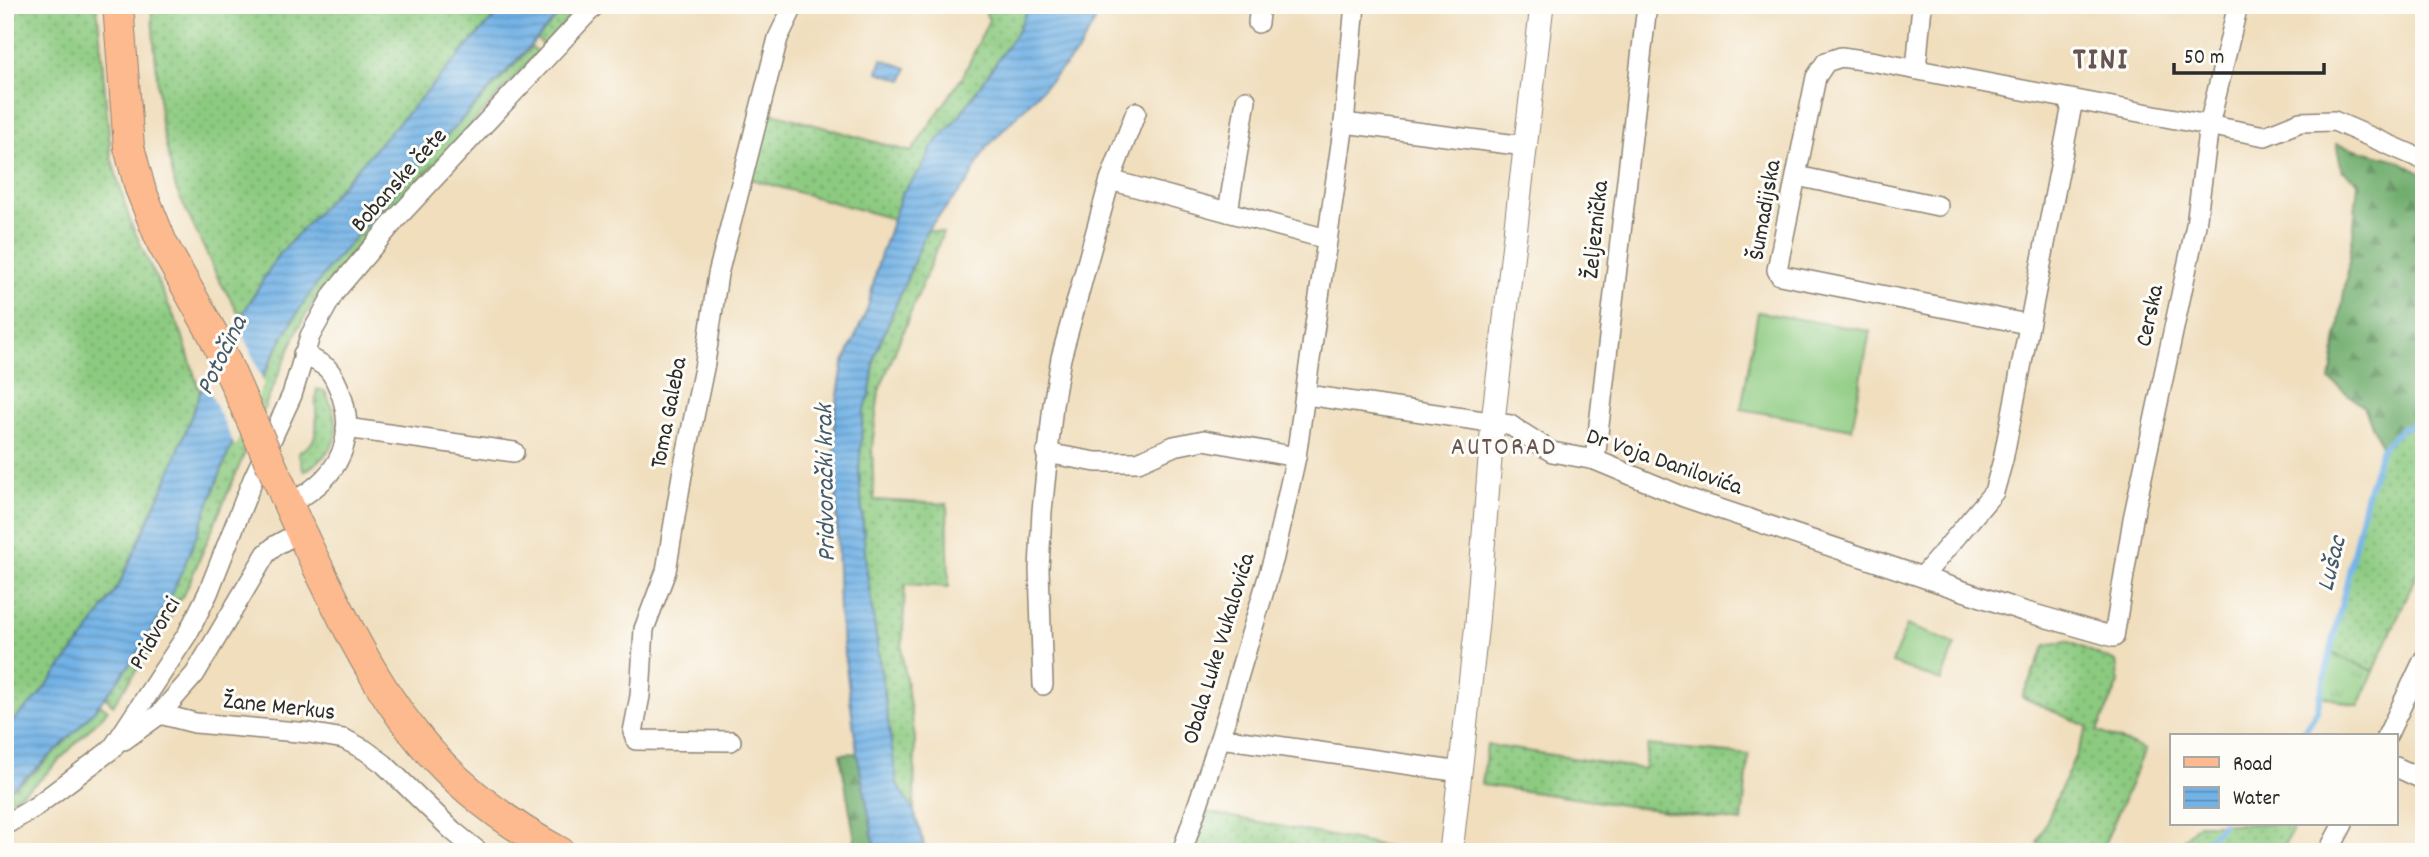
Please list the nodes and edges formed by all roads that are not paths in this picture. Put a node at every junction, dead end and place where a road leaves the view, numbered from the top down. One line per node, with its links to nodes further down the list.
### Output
1 (118, 5): 32 (main road, bridge)
2 (595, 5): 23 (street, Bobanske čete)
3 (794, 5): 41 (street, Toma Galeba)
4 (1355, 5): 13 (street, Obala Luke Vukalovića)
5 (1542, 5): 15 (street)
6 (1647, 5): 31 (street, Željeznička)
7 (1922, 5): 9 (street)
8 (2238, 5): 14 (street, Cerska)
9 (1916, 69): 11 (street, Šumadijska); 17 (street, Šumadijska)
10 (1246, 100): 20 (street)
11 (2073, 100): 14 (street, Šumadijska); 22 (street)
12 (1136, 112): 18 (street)
13 (1343, 123): 15 (street); 21 (street, Obala Luke Vukalovića)
14 (2209, 125): 16 (street, Šumadijska); 35 (street, Cerska)
15 (1525, 146): 26 (street)
16 (2424, 160)
17 (1797, 177): 19 (street); 22 (street, Šumadijska)
18 (1110, 180): 20 (street); 29 (street)
19 (1938, 206)
20 (1228, 212): 21 (street)
21 (1327, 239): 24 (street, Obala Luke Vukalovića)
22 (2028, 324): 34 (street)
23 (303, 354): 25 (street, Bobanske čete); 27 (street)
24 (1307, 395): 26 (street, Dr Voja Danilovića); 30 (street, Obala Luke Vukalovića)
25 (283, 415): 42 (street, Pridvorci)
26 (1493, 421): 31 (street, Dr Voja Danilovića); 44 (street)
27 (346, 428): 28 (street); 32 (street)
28 (514, 452)
29 (1046, 453): 30 (street); 37 (street)
30 (1296, 457): 40 (street, Obala Luke Vukalovića)
31 (1595, 460): 34 (street, Dr Voja Danilovića)
32 (285, 497): 33 (main road)
33 (300, 532): 38 (street); 49 (main road)
34 (1923, 576): 35 (street, Dr Voja Danilovića)
35 (2113, 637)
36 (2424, 659): 39 (street)
37 (1043, 685)
38 (160, 714): 42 (street); 48 (street, Žane Merkus)
39 (2388, 734)
40 (1220, 738): 44 (street); 50 (street, Obala Luke Vukalovića)
41 (731, 741)
42 (112, 749): 46 (street, Pridvorci)
43 (2398, 768): 45 (street)
44 (1461, 772): 51 (street)
45 (2424, 780)
46 (5, 825)
47 (2342, 826): 52 (street)
48 (479, 852)
49 (561, 852)
50 (1182, 852)
51 (1451, 852)
52 (2328, 852)

